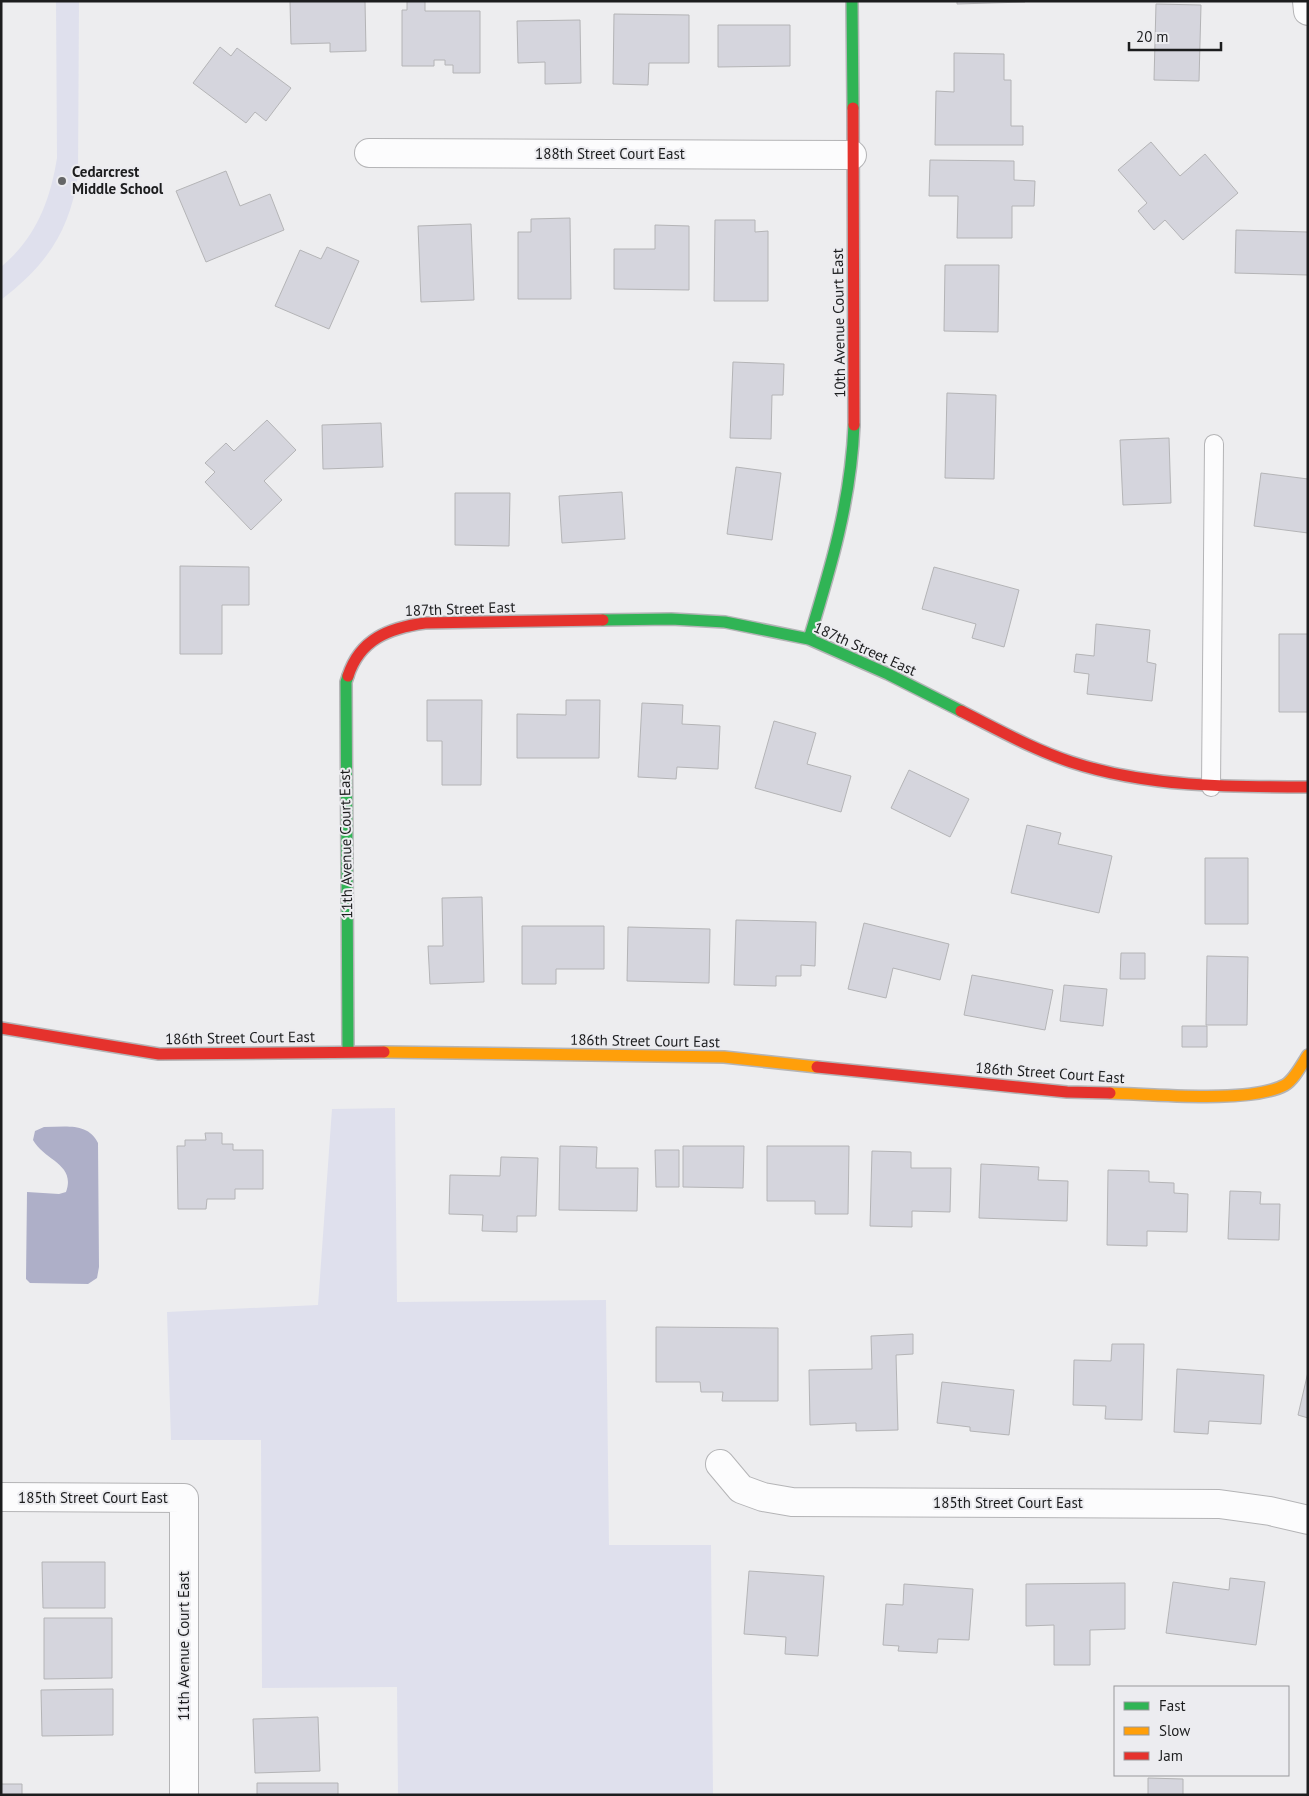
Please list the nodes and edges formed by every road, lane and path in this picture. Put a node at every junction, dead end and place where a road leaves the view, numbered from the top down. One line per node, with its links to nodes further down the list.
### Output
1 (852, 1): 5 (street, 10th Avenue Court East)
2 (1307, 1): 3 (street)
3 (1308, 11)
4 (369, 153): 5 (street, 188th Street Court East)
5 (852, 155): 7 (street, 10th Avenue Court East)
6 (1214, 444): 9 (lane)
7 (809, 639): 8 (street, 187th Street East); 9 (street, 187th Street East)
8 (367, 644): 12 (street, 11th Avenue Court East)
9 (1211, 787): 10 (street, 187th Street East)
10 (1308, 787)
11 (1, 1028): 12 (street, 186th Street Court East)
12 (348, 1051): 13 (street, 186th Street Court East)
13 (1308, 1055)
14 (720, 1464): 17 (street, 185th Street Court East)
15 (1, 1497): 16 (street, 185th Street Court East)
16 (184, 1498): 18 (street, 11th Avenue Court East)
17 (1308, 1520)
18 (184, 1795)

